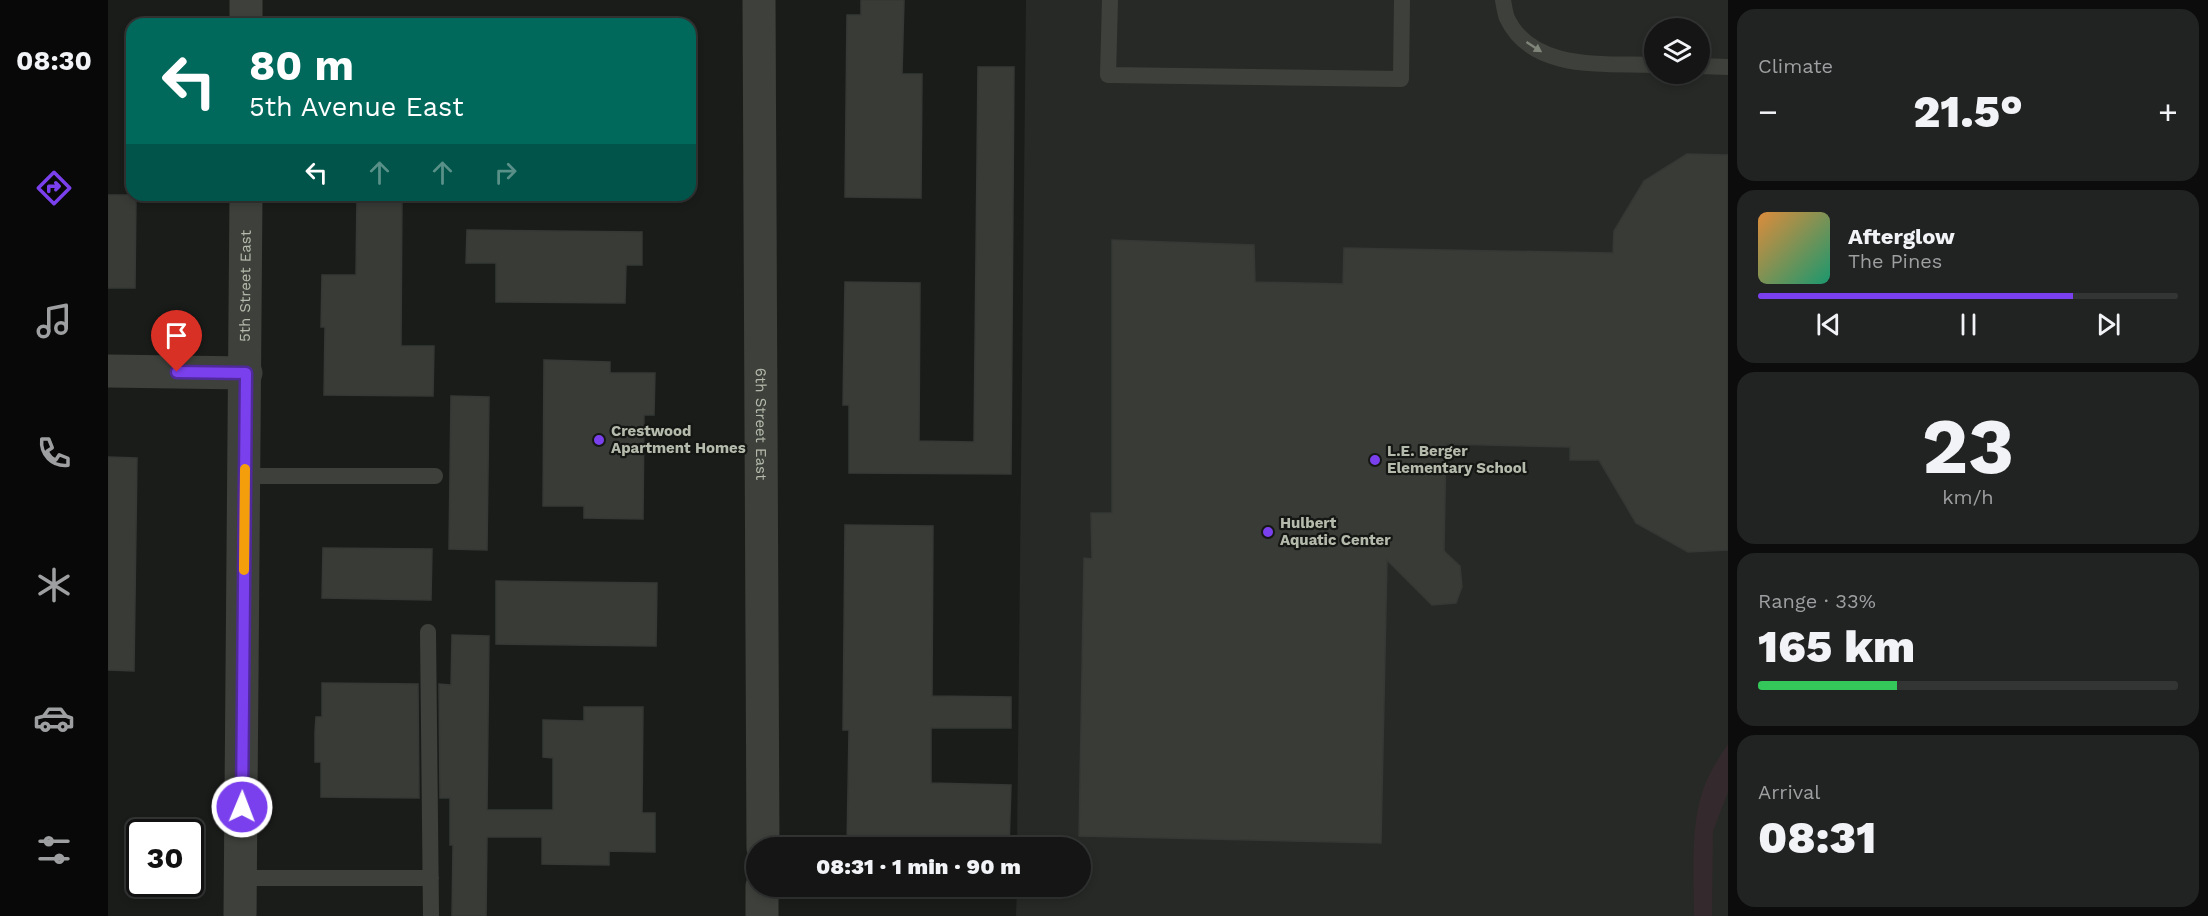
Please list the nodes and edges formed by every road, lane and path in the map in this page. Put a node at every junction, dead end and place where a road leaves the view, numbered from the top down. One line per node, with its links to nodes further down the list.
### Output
1 (246, 0): 6 (street)
2 (759, 0): 16 (street, 6th Street East)
3 (1110, 0): 4 (lane)
4 (1402, 0)
5 (1503, 0): 7 (lane, one-way to 7)
6 (246, 18)
7 (1644, 65)
8 (1710, 66): 9 (lane)
9 (1728, 67)
10 (246, 201): 12 (street, 5th Street East)
11 (108, 371): 12 (street)
12 (246, 373): 13 (street, 5th Street East)
13 (245, 476): 14 (lane); 17 (street, 5th Street East)
14 (435, 476)
15 (428, 632): 18 (lane)
16 (763, 837)
17 (241, 878): 18 (lane); 20 (street, 5th Street East)
18 (431, 878): 21 (lane)
19 (762, 897): 22 (street)
20 (240, 916)
21 (431, 916)
22 (762, 916)

